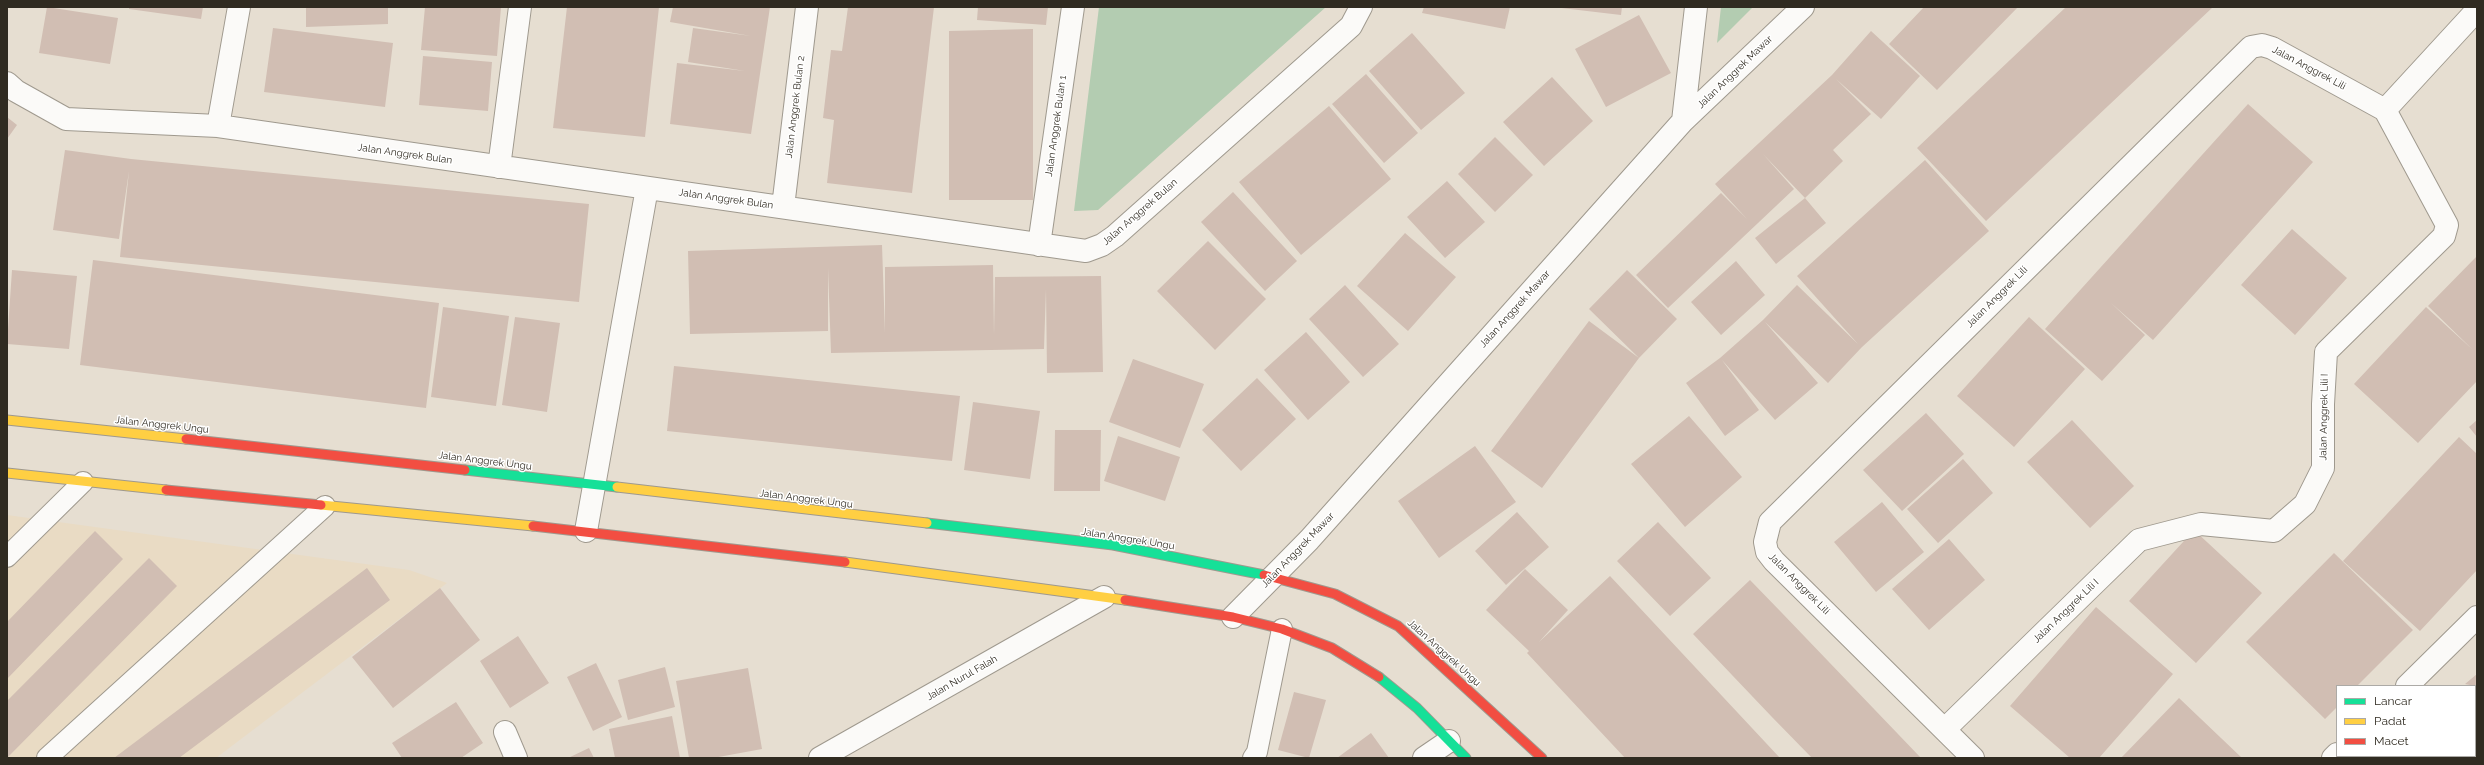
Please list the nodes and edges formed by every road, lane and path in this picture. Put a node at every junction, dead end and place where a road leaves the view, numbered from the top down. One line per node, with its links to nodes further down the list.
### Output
1 (239, 7): 12 (street)
2 (520, 7): 13 (street)
3 (807, 7): 15 (street, Jalan Anggrek Bulan 2)
4 (1073, 7): 16 (street, Jalan Anggrek Bulan 1)
5 (1361, 7): 16 (street, Jalan Anggrek Bulan)
6 (1696, 7): 11 (street)
7 (1803, 7): 11 (street, Jalan Anggrek Mawar)
8 (2477, 10): 10 (street)
9 (7, 83): 12 (street, Jalan Anggrek Bulan)
10 (2385, 110): 30 (street, Jalan Anggrek Lili I); 30 (street, Jalan Anggrek Lili)
11 (1683, 121): 24 (street, Jalan Anggrek Mawar)
12 (218, 126): 13 (street, Jalan Anggrek Bulan)
13 (498, 168): 14 (street, Jalan Anggrek Bulan)
14 (647, 188): 15 (street, Jalan Anggrek Bulan); 20 (street)
15 (783, 207): 16 (street, Jalan Anggrek Bulan)
16 (1039, 245)
17 (7, 420): 20 (street, Jalan Anggrek Ungu)
18 (7, 473): 19 (street)
19 (83, 482): 21 (street); 23 (lane)
20 (594, 485): 22 (street); 24 (street, Jalan Anggrek Ungu)
21 (325, 506): 22 (street); 33 (lane)
22 (586, 531): 25 (street)
23 (7, 557)
24 (1273, 577): 26 (street, Jalan Anggrek Mawar); 39 (street, Jalan Anggrek Ungu)
25 (1104, 597): 26 (street); 35 (street, Jalan Nurul Falah)
26 (1233, 617): 28 (street)
27 (2477, 617): 29 (street)
28 (1282, 629): 32 (street); 36 (lane)
29 (2408, 685)
30 (1945, 729): 40 (street, Jalan Anggrek Lili)
31 (505, 732): 34 (street)
32 (1449, 741): 37 (street); 38 (street)
33 (47, 758)
34 (516, 758)
35 (820, 758)
36 (1253, 758)
37 (1424, 758)
38 (1466, 758)
39 (1542, 758)
40 (1973, 758)

